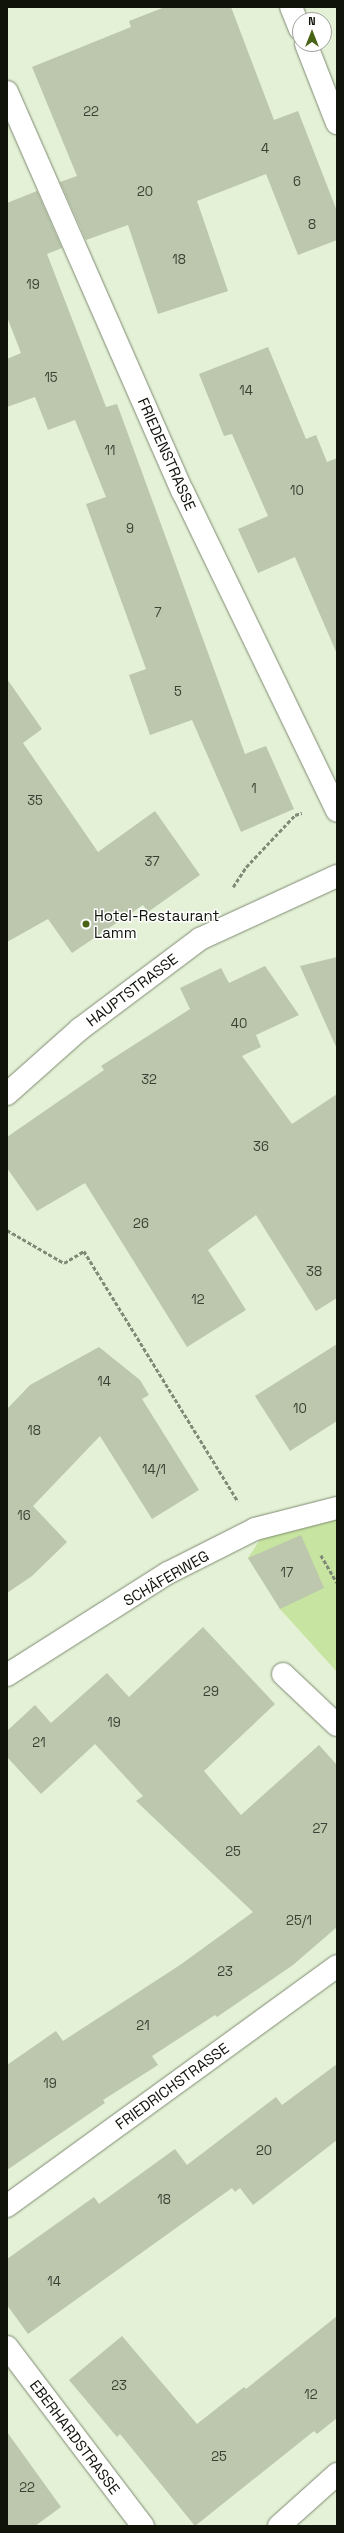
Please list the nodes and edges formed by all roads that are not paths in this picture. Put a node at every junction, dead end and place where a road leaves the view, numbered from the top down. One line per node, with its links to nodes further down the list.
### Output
1 (309, 52): 3 (street)
2 (7, 92): 4 (street, FRIEDENSTRASSE)
3 (337, 123)
4 (335, 807)
5 (337, 876): 6 (street, HAUPTSTRASSE)
6 (7, 1094)
7 (337, 1508): 9 (street, SCHÄFERWEG)
8 (283, 1674): 10 (street)
9 (7, 1675)
10 (337, 1725)
11 (337, 1966): 12 (street, FRIEDRICHSTRASSE)
12 (7, 2206)
13 (7, 2347): 15 (street, EBERHARDSTRASSE)
14 (337, 2474): 16 (street)
15 (143, 2526)
16 (279, 2526)

